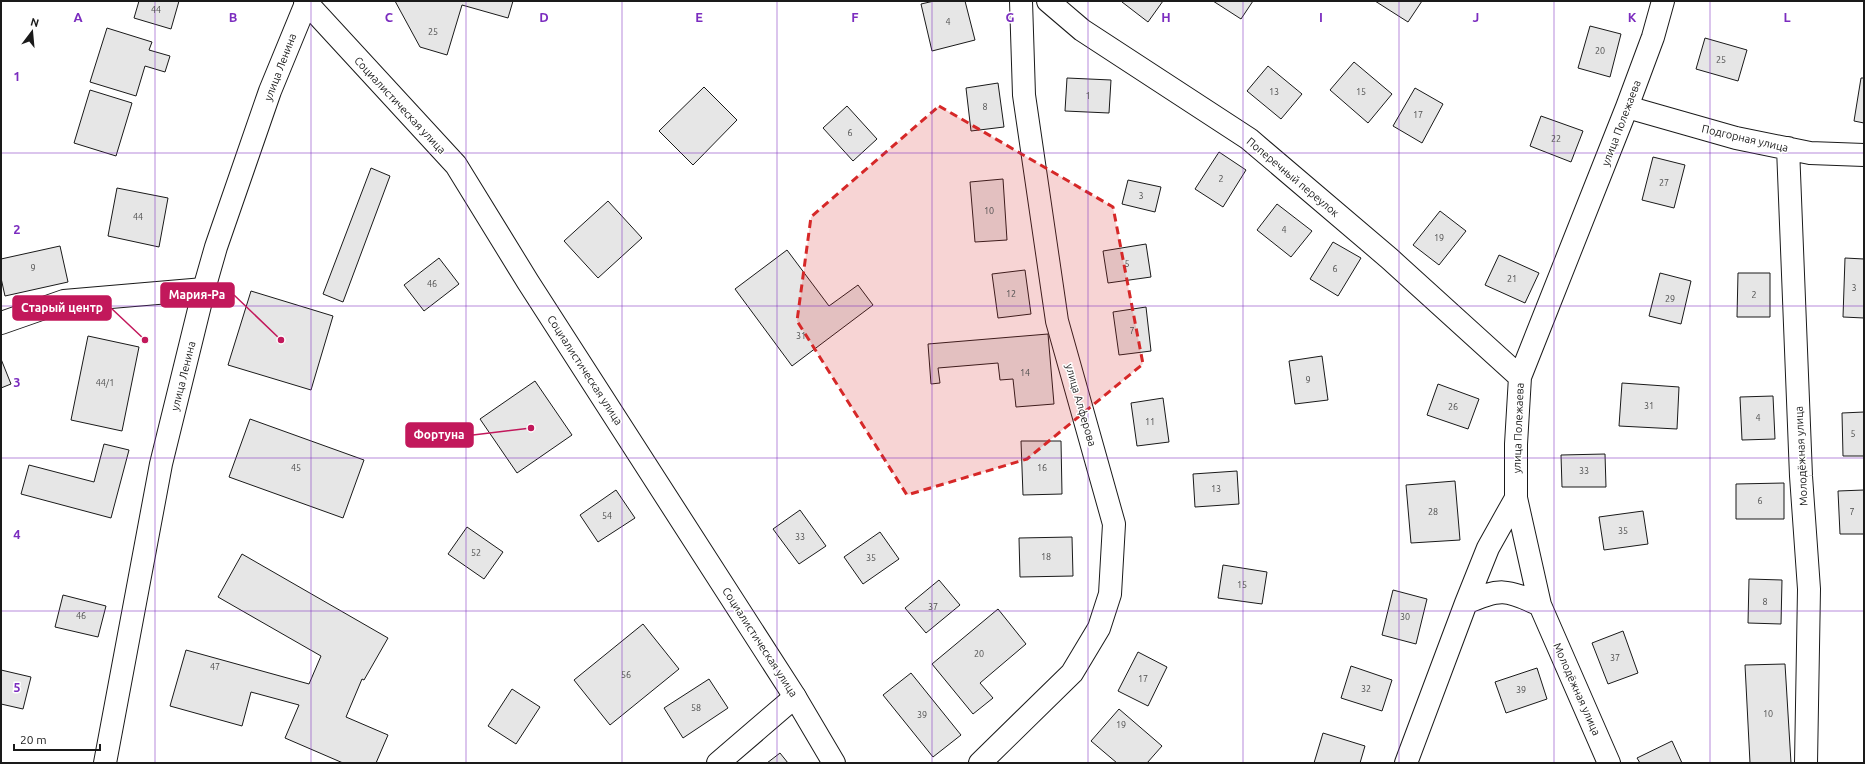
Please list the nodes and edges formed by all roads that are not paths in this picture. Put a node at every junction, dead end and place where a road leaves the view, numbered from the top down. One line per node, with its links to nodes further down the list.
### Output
1 (306, 1): 8 (street, улица Ленина); 14 (street, Социалистическая улица)
2 (1022, 1): 18 (street, улица Алферова)
3 (1048, 1): 10 (street, Поперечный переулок)
4 (1663, 1): 5 (street, улица Полежаева)
5 (1627, 107): 6 (street, Подгорная улица); 10 (street, улица Полежаева)
6 (1788, 148): 7 (street, Подгорная улица); 21 (street, Молодёжная улица)
7 (1864, 155)
8 (204, 289): 9 (street); 15 (street, улица Ленина)
9 (1, 323)
10 (1520, 377): 11 (street, улица Полежаева)
11 (1516, 498): 12 (street, улица Полежаева); 13 (street, Молодёжная улица)
12 (1466, 603): 13 (street); 19 (street, улица Полежаева)
13 (1540, 605): 20 (street, Молодёжная улица)
14 (795, 696): 16 (street); 17 (street, Социалистическая улица)
15 (105, 763)
16 (718, 763)
17 (834, 763)
18 (980, 763)
19 (1406, 763)
20 (1609, 763)
21 (1806, 763)

